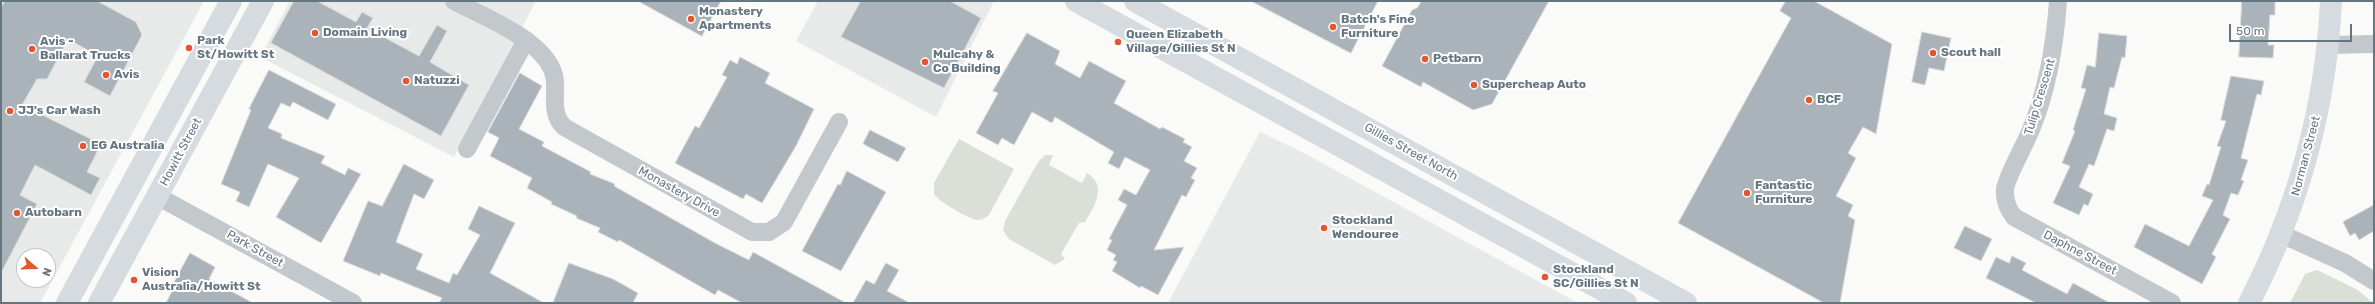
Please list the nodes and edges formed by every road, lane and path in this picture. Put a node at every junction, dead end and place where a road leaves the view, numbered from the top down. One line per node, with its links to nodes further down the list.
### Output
1 (231, 1): 12 (main road)
2 (263, 1): 15 (main road, Howitt Street)
3 (454, 1): 8 (street, Monastery Drive)
4 (1076, 1): 13 (main road)
5 (1135, 1): 11 (main road, Gillies Street North)
6 (2058, 1): 17 (street, Tulip Crescent)
7 (2331, 1): 10 (main road, Norman Street)
8 (526, 40): 14 (street, Monastery Drive); 16 (street)
9 (2374, 44): 10 (street)
10 (2329, 45): 19 (main road, Norman Street)
11 (1305, 94): 13 (main road); 25 (main road, Gillies Street North)
12 (170, 113): 15 (main road); 21 (main road)
13 (1291, 120): 24 (main road)
14 (839, 122)
15 (195, 126): 18 (main road, Howitt Street)
16 (468, 149)
17 (2005, 188): 26 (street, Daphne Street)
18 (157, 196): 22 (main road, Howitt Street); 23 (street, Park Street)
19 (2281, 234): 20 (street); 27 (main road, Norman Street)
20 (2374, 280)
21 (67, 303)
22 (99, 303)
23 (353, 303)
24 (1626, 303)
25 (1686, 303)
26 (2172, 303)
27 (2249, 303)

